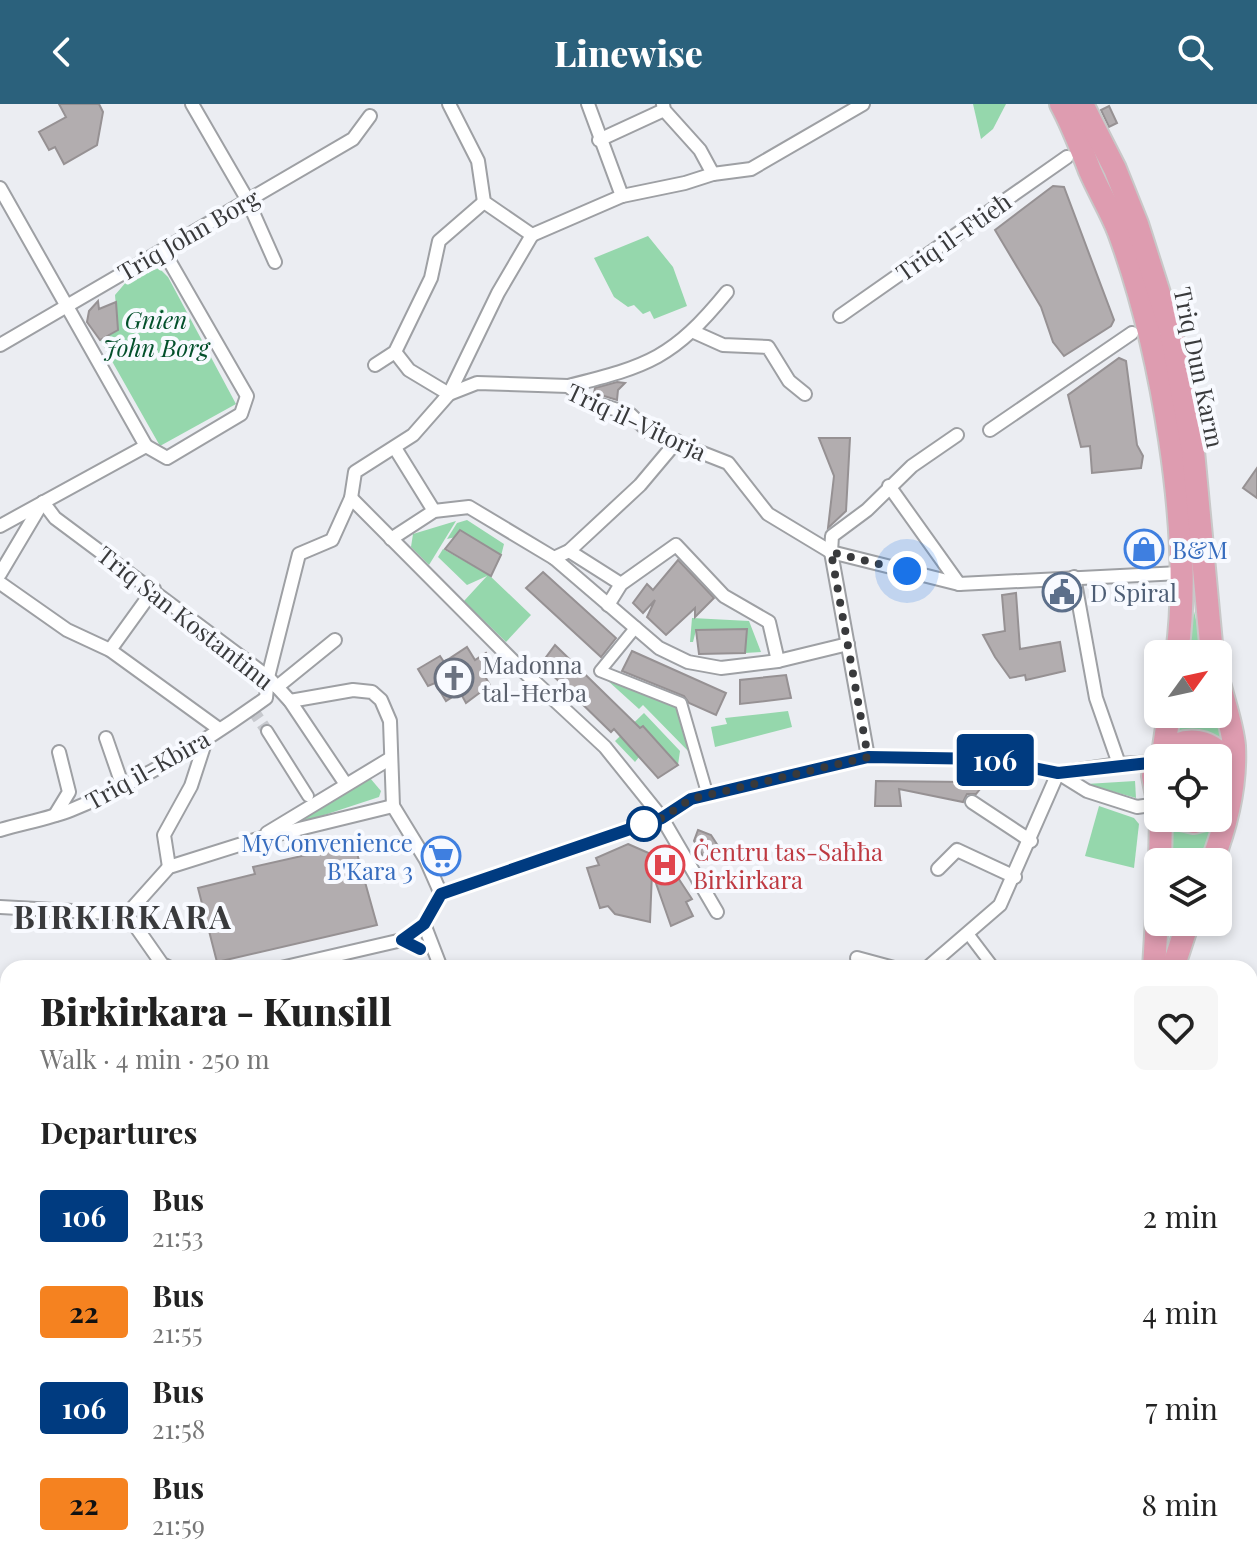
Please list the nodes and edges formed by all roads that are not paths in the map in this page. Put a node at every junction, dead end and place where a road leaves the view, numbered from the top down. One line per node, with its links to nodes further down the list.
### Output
1 (192, 104): 14 (street)
2 (449, 104): 15 (street)
3 (588, 104): 9 (street)
4 (863, 104): 11 (street)
5 (1061, 104): 44 (highway, Triq Dun Karm)
6 (1082, 104): 55 (highway, Triq Dun Karm)
7 (664, 107): 9 (street); 11 (street)
8 (370, 116): 14 (street, Triq John Borg)
9 (599, 140): 13 (street)
10 (1067, 157): 21 (street, Triq il-Ftieħ)
11 (713, 174): 13 (street)
12 (0, 188): 20 (street)
13 (622, 196): 16 (street)
14 (247, 199): 17 (street, Triq John Borg); 18 (street)
15 (484, 202): 16 (street); 25 (street)
16 (532, 235): 28 (street)
17 (163, 250): 20 (street, Triq John Borg); 33 (street)
18 (275, 262)
19 (727, 292): 22 (street)
20 (65, 306): 24 (street, Triq John Borg); 33 (street)
21 (840, 316)
22 (694, 332): 27 (street); 29 (street)
23 (1132, 333): 30 (street)
24 (0, 345)
25 (395, 352): 26 (street); 28 (street)
26 (375, 365)
27 (568, 386): 28 (street, Triq il-Vitorja); 32 (street, Triq il-Vitorja)
28 (449, 394): 34 (street)
29 (805, 394)
30 (990, 430)
31 (957, 435): 35 (street)
32 (677, 441): 41 (street); 42 (street, Triq il-Vitorja)
33 (146, 446): 37 (street)
34 (395, 448): 36 (street); 38 (street)
35 (889, 486): 42 (street); 49 (street)
36 (351, 498): 40 (street); 59 (street)
37 (43, 502): 39 (street); 45 (street); 50 (street, Triq San Kostantinu)
38 (434, 511): 40 (street); 43 (street)
39 (0, 526)
40 (391, 539): 83 (street)
41 (569, 551): 43 (street); 48 (street)
42 (831, 552): 49 (street, Triq il-Vitorja); 56 (street)
43 (554, 558): 51 (street)
44 (1180, 573): 46 (street, Triq il-Vitorja); 54 (highway, Triq Dun Karm)
45 (0, 574)
46 (1074, 577): 49 (street, Triq il-Vitorja); 73 (street)
47 (0, 583): 57 (street)
48 (621, 584): 51 (street); 58 (street)
49 (959, 584)
50 (154, 589): 57 (street); 59 (street, Triq San Kostantinu)
51 (608, 605): 52 (street)
52 (636, 627): 58 (street); 78 (street)
53 (335, 640): 59 (street)
54 (1178, 640)
55 (1211, 640)
56 (848, 644): 58 (street); 69 (street)
57 (110, 650): 62 (street)
58 (778, 661)
59 (272, 682): 60 (street, Triq San Kostantinu); 62 (street, Triq il-Kbira)
60 (290, 701): 70 (street); 75 (street, Triq San Kostantinu)
61 (1230, 728): 72 (highway)
62 (219, 729): 65 (street, Triq il-Kbira)
63 (267, 731): 77 (street)
64 (106, 738): 76 (street)
65 (205, 743): 76 (street, Triq il-Kbira); 87 (street)
66 (1181, 744): 67 (highway)
67 (1206, 744)
68 (59, 752): 82 (street)
69 (868, 757): 74 (street); 78 (street)
70 (391, 758): 75 (street); 81 (street)
71 (1144, 761): 73 (street)
72 (1232, 761)
73 (1119, 764): 74 (street)
74 (1058, 773): 80 (street); 86 (street)
75 (345, 783): 85 (street)
76 (123, 787): 82 (street, Triq il-Kbira)
77 (308, 796)
78 (708, 796): 83 (street)
79 (972, 802): 86 (street)
80 (1144, 805)
81 (393, 806): 85 (street); 90 (street)
82 (54, 816): 84 (street, Triq il-Kbira)
83 (662, 818): 90 (street); 92 (street)
84 (0, 830)
85 (258, 839): 87 (street)
86 (1031, 841): 89 (street)
87 (169, 867): 93 (street)
88 (938, 869): 89 (street)
89 (1015, 877): 95 (street)
90 (441, 894): 94 (street)
91 (0, 907): 93 (street)
92 (717, 912)
93 (127, 914): 99 (street)
94 (424, 924): 100 (street); 101 (street)
95 (969, 935): 103 (street); 104 (street)
96 (1156, 936): 105 (highway)
97 (1183, 936): 106 (highway)
98 (857, 958): 102 (street)
99 (159, 960)
100 (316, 960)
101 (438, 960)
102 (864, 960)
103 (937, 960)
104 (988, 960)
105 (1154, 960)
106 (1176, 960)

